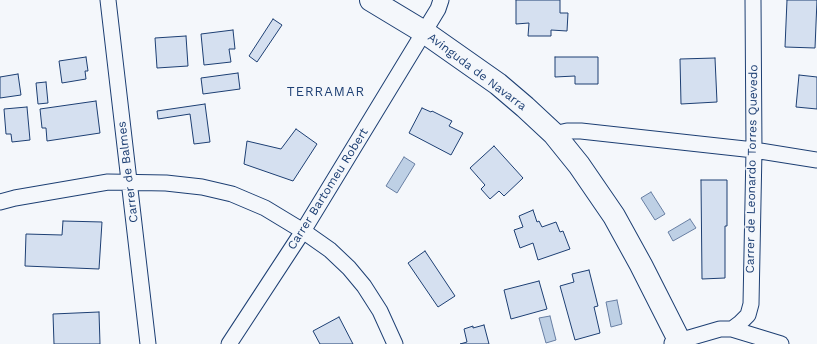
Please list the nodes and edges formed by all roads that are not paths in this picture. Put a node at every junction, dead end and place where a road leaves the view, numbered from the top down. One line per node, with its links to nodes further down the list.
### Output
1 (108, 0): 9 (street, Carrer de Balmes)
2 (371, 0): 5 (street, Avinguda de Navarra)
3 (441, 0): 5 (street, Carrer Bartomeu Robert)
4 (753, 0): 7 (street, Carrer de Leonardo Torres Quevedo)
5 (424, 32): 6 (street, Avinguda de Navarra); 11 (street, Carrer Bartomeu Robert)
6 (554, 134): 7 (street); 13 (street, Avinguda de Navarra)
7 (754, 150): 8 (street); 12 (street, Carrer de Leonardo Torres Quevedo)
8 (817, 160)
9 (129, 182): 10 (street); 11 (street); 14 (street, Carrer de Balmes)
10 (0, 202)
11 (303, 231): 15 (street, Carrer Bartomeu Robert); 16 (street)
12 (732, 329): 13 (street); 17 (street)
13 (676, 343)
14 (148, 344)
15 (229, 344)
16 (395, 344)
17 (781, 344)

